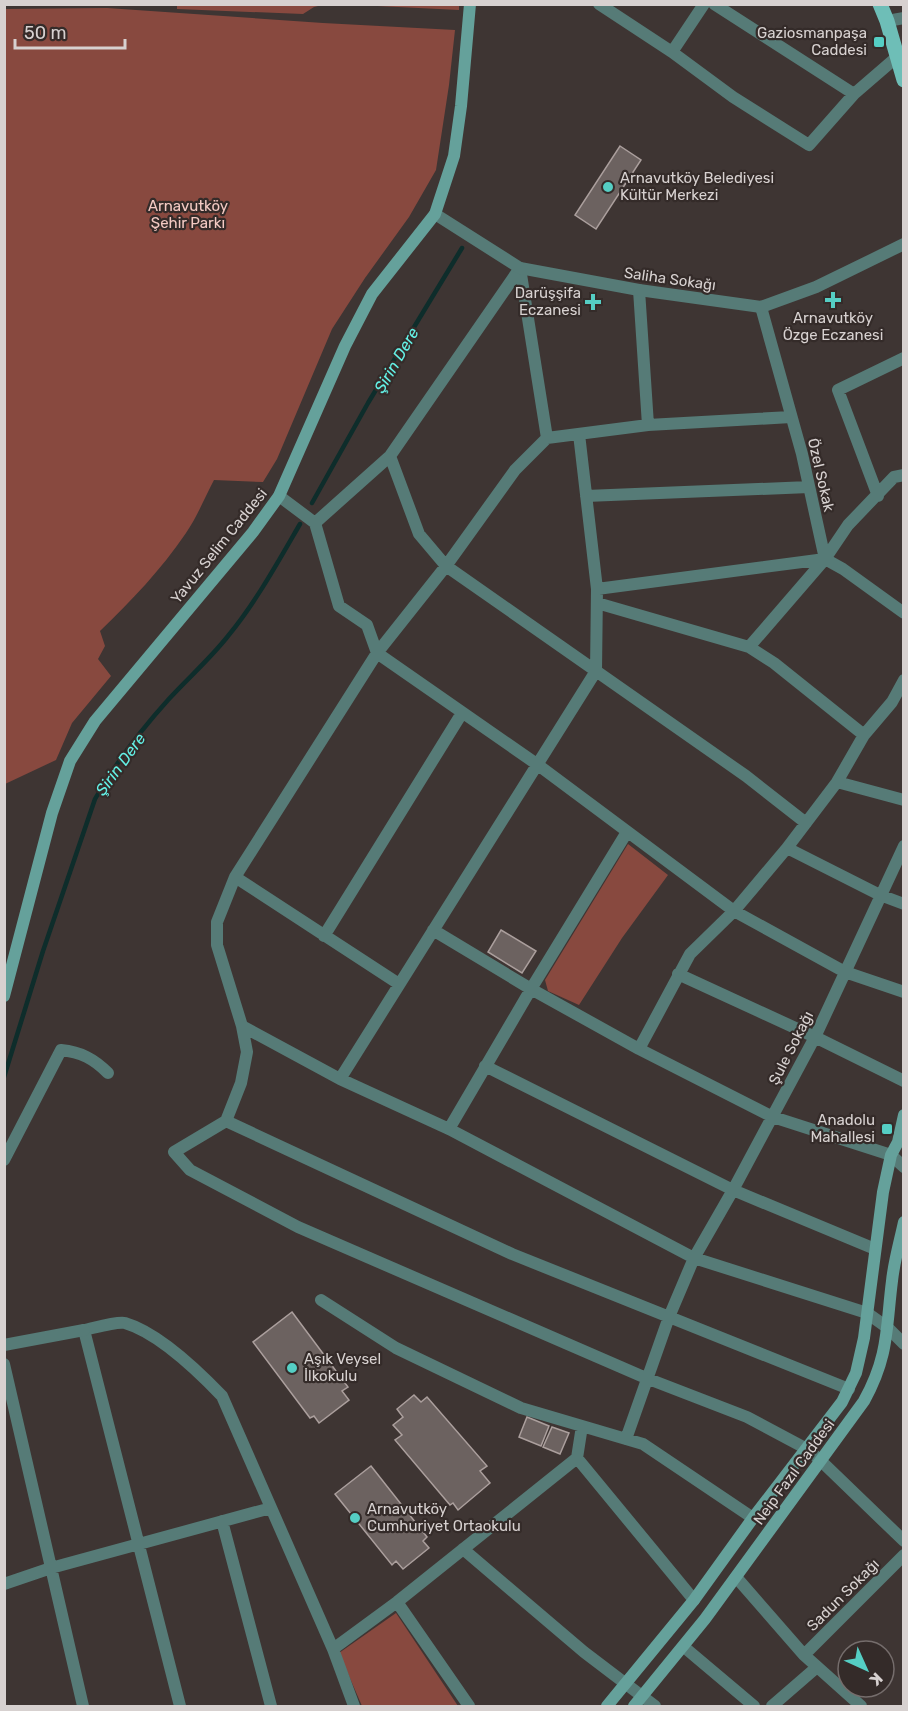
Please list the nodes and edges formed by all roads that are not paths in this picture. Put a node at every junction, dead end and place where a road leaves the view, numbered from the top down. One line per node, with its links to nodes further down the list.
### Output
1 (470, 4): 12 (main road, Yavuz Selim Caddesi)
2 (599, 4): 8 (street)
3 (704, 4): 8 (street)
4 (714, 4): 11 (street)
5 (880, 4): 7 (main road)
6 (903, 18): 7 (street)
7 (887, 21): 9 (main road)
8 (672, 52): 11 (street)
9 (898, 56): 10 (main road); 11 (street)
10 (903, 80)
11 (854, 94)
12 (435, 214): 14 (street, Saliha Sokağı); 25 (main road, Yavuz Selim Caddesi)
13 (903, 244): 16 (street, Saliha Sokağı)
14 (520, 268): 15 (street, Saliha Sokağı); 21 (street); 22 (street)
15 (639, 290): 16 (street, Saliha Sokağı); 19 (street)
16 (761, 307): 18 (street, Özel Sokak)
17 (903, 358): 27 (street)
18 (791, 417): 19 (street); 24 (street, Özel Sokak)
19 (648, 425): 20 (street)
20 (579, 434): 21 (street); 26 (street)
21 (547, 438): 30 (street)
22 (390, 456): 28 (street); 30 (street)
23 (903, 475): 27 (street)
24 (809, 488): 26 (street); 29 (street, Özel Sokak)
25 (279, 496): 28 (street); 58 (main road, Yavuz Selim Caddesi)
26 (586, 496): 31 (street)
27 (878, 496): 29 (street)
28 (315, 523): 35 (street)
29 (825, 559): 31 (street); 33 (street); 34 (street)
30 (446, 566): 35 (street); 36 (street)
31 (597, 589): 32 (street)
32 (597, 603): 34 (street); 36 (street)
33 (903, 613)
34 (749, 647): 39 (street)
35 (376, 653): 38 (street); 47 (street)
36 (596, 671): 40 (street); 43 (street)
37 (903, 680): 39 (street)
38 (462, 712): 40 (street); 52 (street)
39 (864, 735): 41 (street)
40 (538, 765): 44 (street); 51 (street)
41 (837, 782): 42 (street); 43 (street)
42 (903, 800)
43 (806, 823): 46 (street)
44 (627, 832): 50 (street); 56 (street)
45 (903, 846): 48 (street, Şule Sokağı)
46 (787, 848): 48 (street); 50 (street)
47 (235, 877): 52 (street); 59 (street)
48 (880, 896): 49 (street); 53 (street, Şule Sokağı)
49 (903, 904)
50 (735, 911): 53 (street); 54 (street)
51 (433, 930): 55 (street); 56 (street)
52 (324, 936): 55 (street)
53 (845, 972): 57 (street); 60 (street, Şule Sokağı)
54 (678, 974): 60 (street); 61 (street)
55 (399, 984): 64 (street)
56 (531, 989): 61 (street); 62 (street)
57 (903, 992)
58 (4, 996)
59 (242, 1026): 64 (street); 68 (street)
60 (815, 1037): 65 (street); 67 (street, Şule Sokağı)
61 (639, 1049): 67 (street)
62 (485, 1066): 69 (street); 73 (street)
63 (108, 1073): 71 (street)
64 (340, 1079): 69 (street)
65 (903, 1081)
66 (903, 1115): 70 (main road)
67 (773, 1117): 70 (street); 73 (street, Şule Sokağı)
68 (226, 1121): 79 (street); 85 (street)
69 (449, 1129): 76 (street)
70 (897, 1154): 72 (street); 75 (main road)
71 (4, 1160)
72 (903, 1167)
73 (733, 1190): 75 (street); 76 (street, Şule Sokağı)
74 (903, 1222): 80 (main road, Neip Fazıl Caddesi)
75 (875, 1249): 78 (main road)
76 (694, 1258): 78 (street); 79 (street, Şule Sokağı)
77 (321, 1300): 87 (street)
78 (867, 1313): 80 (street); 86 (main road)
79 (669, 1317): 85 (street, Şule Sokağı); 86 (street)
80 (888, 1328): 82 (street); 91 (main road, Neip Fazıl Caddesi)
81 (84, 1330): 83 (street); 92 (street); 96 (street)
82 (903, 1344)
83 (4, 1345)
84 (4, 1364): 99 (street)
85 (646, 1378): 88 (street, Şule Sokağı); 89 (street)
86 (849, 1389): 89 (main road)
87 (582, 1426): 88 (street); 90 (street)
88 (626, 1439): 93 (street)
89 (807, 1449): 91 (street); 93 (main road)
90 (577, 1458): 97 (street); 102 (street)
91 (820, 1460): 95 (street); 100 (main road, Neip Fazıl Caddesi)
92 (271, 1508): 94 (street); 105 (street)
93 (753, 1518): 102 (main road)
94 (222, 1521): 96 (street); 112 (street)
95 (903, 1541)
96 (139, 1544): 99 (street); 111 (street)
97 (463, 1549): 103 (street); 108 (street)
98 (903, 1555): 106 (street, Sadun Sokağı)
99 (51, 1568): 101 (street); 110 (street)
100 (736, 1576): 104 (main road, Neip Fazıl Caddesi); 106 (street)
101 (4, 1584)
102 (694, 1600): 108 (main road)
103 (397, 1602): 105 (street); 114 (street)
104 (684, 1647): 109 (main road, Neip Fazıl Caddesi); 118 (street)
105 (333, 1649): 113 (street)
106 (804, 1655): 107 (street)
107 (817, 1666): 119 (street); 120 (street)
108 (626, 1684): 109 (street); 115 (main road)
109 (643, 1696): 116 (main road, Neip Fazıl Caddesi); 117 (street)
110 (83, 1707)
111 (180, 1707)
112 (272, 1707)
113 (354, 1707)
114 (469, 1707)
115 (607, 1707)
116 (634, 1707)
117 (655, 1707)
118 (754, 1707)
119 (772, 1707)
120 (861, 1707)

